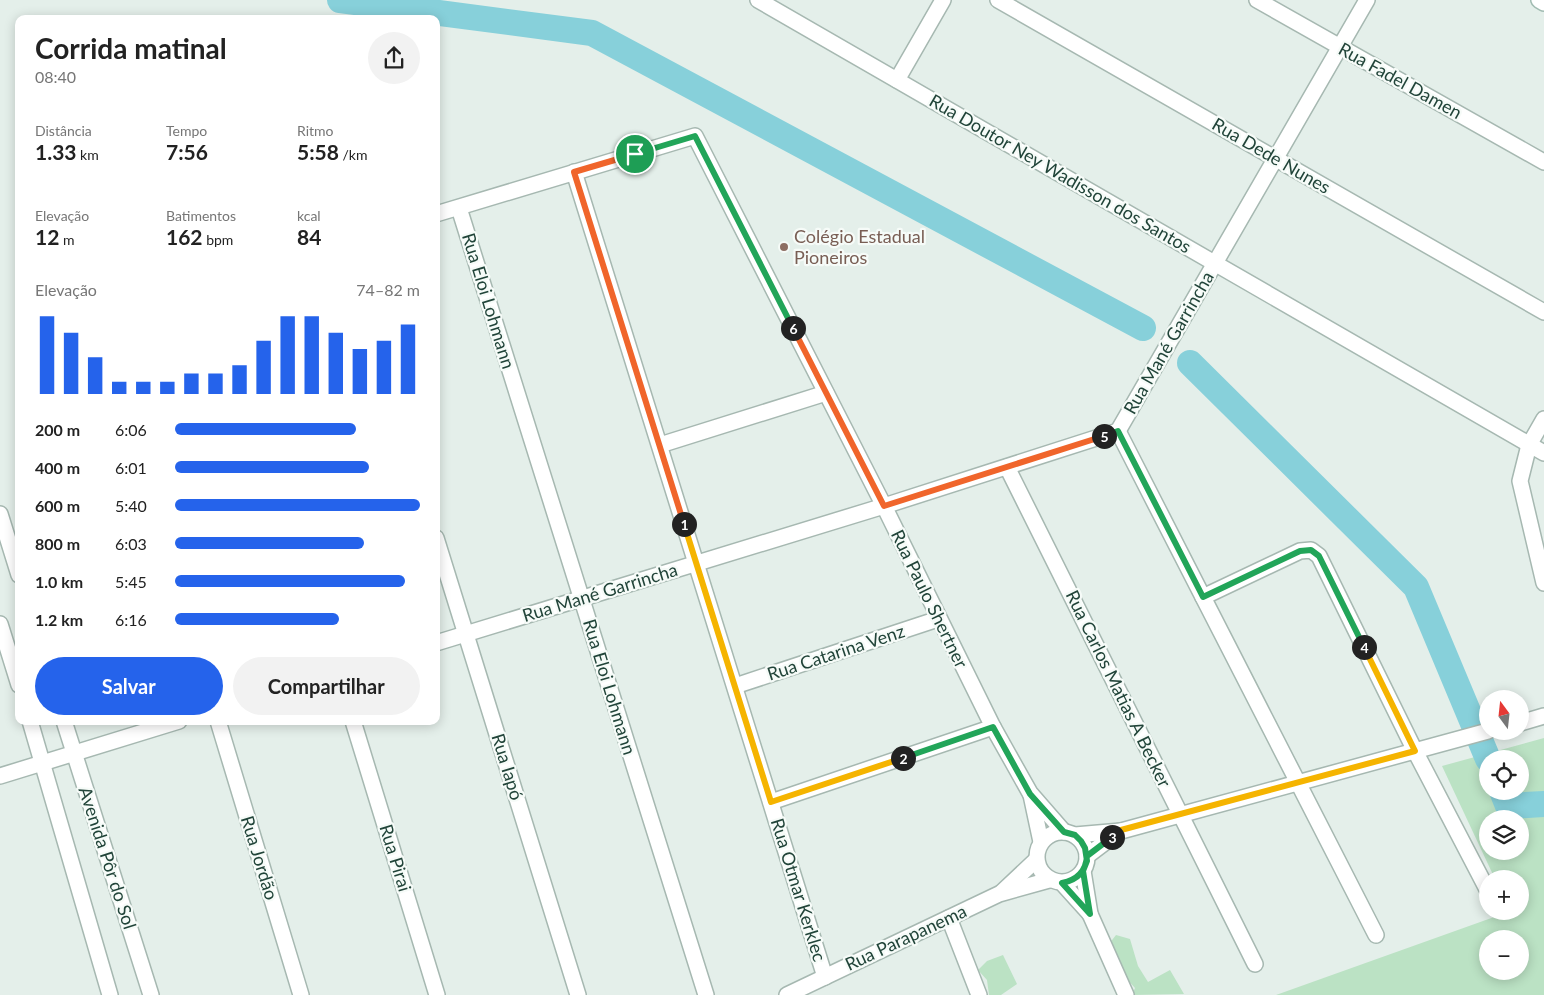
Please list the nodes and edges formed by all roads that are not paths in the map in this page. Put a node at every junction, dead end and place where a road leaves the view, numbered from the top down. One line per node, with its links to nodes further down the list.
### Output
1 (758, 0): 9 (street, Rua Doutor Ney Wadisson dos Santos)
2 (943, 0): 9 (street)
3 (998, 0): 10 (street, Rua Dede Nunes)
4 (1257, 0): 8 (street, Rua Fadel Damen)
5 (1367, 0): 8 (street, Rua Mané Garrincha)
6 (1539, 0): 7 (street)
7 (1544, 3)
8 (1340, 47): 10 (street, Rua Mané Garrincha); 11 (street, Rua Fadel Damen)
9 (897, 80): 15 (street, Rua Doutor Ney Wadisson dos Santos)
10 (1276, 158): 15 (street, Rua Mané Garrincha); 16 (street, Rua Dede Nunes)
11 (1544, 162)
12 (574, 172): 13 (street); 17 (street, Rua Paulo Shertner); 20 (street, Rua Otmar Kerklec)
13 (459, 208): 14 (street); 31 (street, Rua Eloi Lohmann)
14 (440, 213)
15 (1215, 263): 19 (street, Rua Mané Garrincha); 21 (street, Rua Doutor Ney Wadisson dos Santos)
16 (1544, 312)
17 (826, 392): 20 (street); 24 (street, Rua Paulo Shertner)
18 (1544, 419): 21 (street)
19 (1118, 431): 23 (street, Rua Mané Garrincha); 30 (street)
20 (660, 445): 28 (street, Rua Otmar Kerklec)
21 (1530, 445): 22 (street, Rua Doutor Ney Wadisson dos Santos); 29 (street)
22 (1544, 453)
23 (1007, 467): 24 (street, Rua Mané Garrincha); 54 (street, Rua Carlos Matias A Becker)
24 (884, 506): 28 (street, Rua Mané Garrincha); 32 (street, Rua Paulo Shertner)
25 (0, 514): 27 (street)
26 (440, 551): 34 (street, Rua Iapó)
27 (15, 562)
28 (696, 563): 31 (street, Rua Mané Garrincha); 37 (street, Rua Otmar Kerklec)
29 (1544, 583)
30 (1203, 597): 47 (street); 51 (street)
31 (581, 598): 34 (street, Rua Mané Garrincha); 73 (street, Rua Eloi Lohmann)
32 (938, 619): 37 (street, Rua Catarina Venz); 45 (street, Rua Paulo Shertner)
33 (0, 624): 36 (street)
34 (466, 634): 35 (street, Rua Mané Garrincha); 72 (street, Rua Iapó)
35 (440, 642)
36 (15, 672)
37 (734, 686): 53 (street, Rua Otmar Kerklec)
38 (1544, 716): 39 (street)
39 (1529, 720)
40 (31, 725): 49 (street, Avenida Pôr do Sol)
41 (65, 725): 48 (street, Avenida Pôr do Sol)
42 (165, 725): 48 (street)
43 (219, 725): 70 (street, Rua Jordão)
44 (354, 725): 71 (street, Rua Pirai)
45 (993, 727): 52 (street, Rua Paulo Shertner); 53 (street)
46 (1479, 733): 47 (street)
47 (1415, 751): 51 (street); 60 (street)
48 (74, 753): 49 (street); 69 (street, Avenida Pôr do Sol)
49 (43, 764): 50 (street); 68 (street, Avenida Pôr do Sol)
50 (0, 776)
51 (1299, 782): 54 (street); 65 (street)
52 (1030, 794): 56 (street, Rua Paulo Shertner); 57 (street, Rua Paulo Shertner)
53 (771, 802): 67 (street, Rua Otmar Kerklec)
54 (1179, 814): 55 (street); 66 (street, Rua Carlos Matias A Becker)
55 (1121, 830): 56 (street); 59 (street)
56 (1070, 834): 57 (street); 59 (street)
57 (1041, 842): 58 (street)
58 (1036, 860): 61 (street); 62 (street, Rua Parapanema)
59 (1085, 863): 61 (street); 63 (street)
60 (1479, 874)
61 (1056, 881): 62 (street, Rua Parapanema); 63 (street)
62 (999, 894): 64 (street, Rua Parapanema)
63 (1090, 914): 76 (street)
64 (949, 918): 67 (street, Rua Parapanema); 75 (street)
65 (1376, 935)
66 (1255, 964)
67 (825, 977): 74 (street, Rua Parapanema)
68 (110, 995)
69 (151, 995)
70 (301, 995)
71 (437, 995)
72 (578, 995)
73 (706, 995)
74 (787, 995)
75 (979, 995)
76 (1126, 995)

